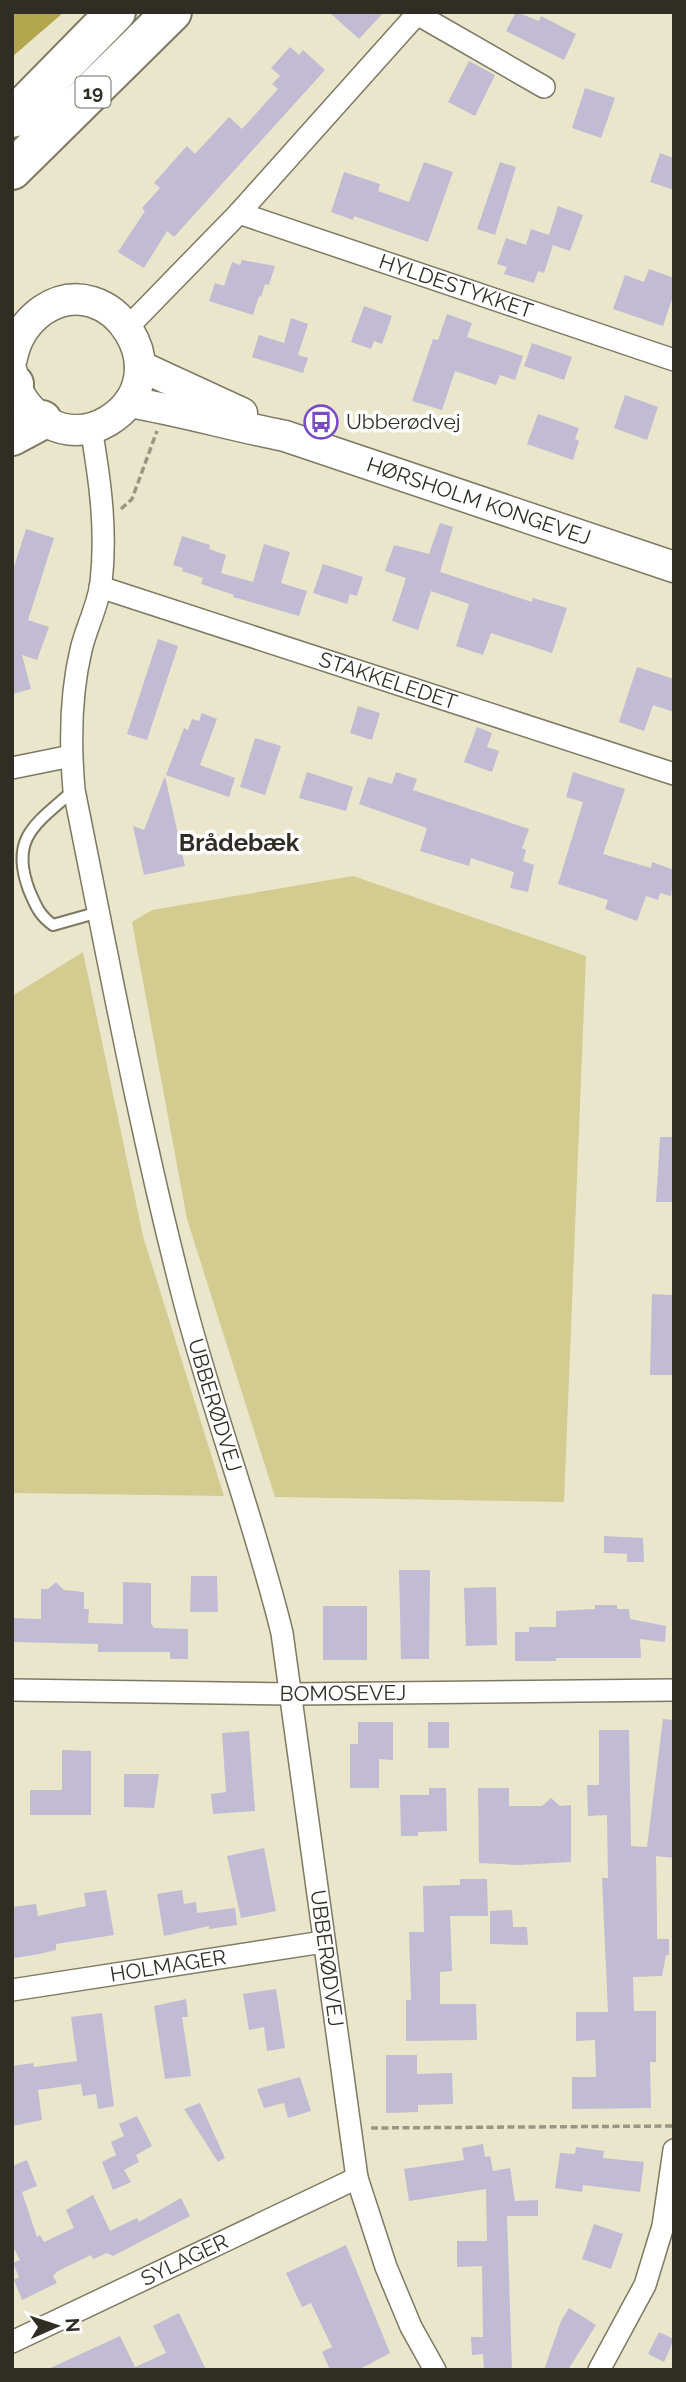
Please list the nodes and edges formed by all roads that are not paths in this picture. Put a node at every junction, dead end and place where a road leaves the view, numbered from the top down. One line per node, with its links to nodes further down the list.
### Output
1 (116, 12): 5 (highway, 19)
2 (172, 12): 6 (highway, 19)
3 (416, 13): 4 (street); 9 (street)
4 (544, 87)
5 (12, 118)
6 (44, 141): 7 (highway, 19); 8 (highway)
7 (12, 170)
8 (12, 176)
9 (239, 213): 10 (street); 12 (street, HYLDESTYKKET)
10 (128, 327): 11 (main road); 13 (main road)
11 (14, 360): 15 (main road)
12 (674, 360)
13 (141, 366): 14 (main road); 17 (main road, HØRSHOLM KONGEVEJ)
14 (130, 402): 16 (main road); 17 (main road, HØRSHOLM KONGEVEJ)
15 (27, 428): 16 (main road)
16 (91, 428): 19 (street, UBBERØDVEJ)
17 (285, 436): 18 (main road, HØRSHOLM KONGEVEJ)
18 (674, 567)
19 (100, 587): 20 (street, UBBERØDVEJ); 22 (street, STAKKELEDET)
20 (71, 756): 21 (street); 23 (street, UBBERØDVEJ)
21 (12, 768)
22 (674, 774)
23 (75, 790): 24 (street, UBBERØDVEJ); 24 (lane)
24 (99, 912): 27 (street, UBBERØDVEJ)
25 (12, 1690): 27 (street, BOMOSEVEJ)
26 (674, 1690): 27 (street, BOMOSEVEJ)
27 (292, 1693): 28 (street, UBBERØDVEJ)
28 (323, 1942): 29 (street, HOLMAGER); 31 (street, UBBERØDVEJ)
29 (12, 1990)
30 (674, 2150): 34 (street)
31 (357, 2178): 32 (street, SYLAGER); 33 (street, UBBERØDVEJ)
32 (12, 2342)
33 (435, 2370)
34 (599, 2370)

